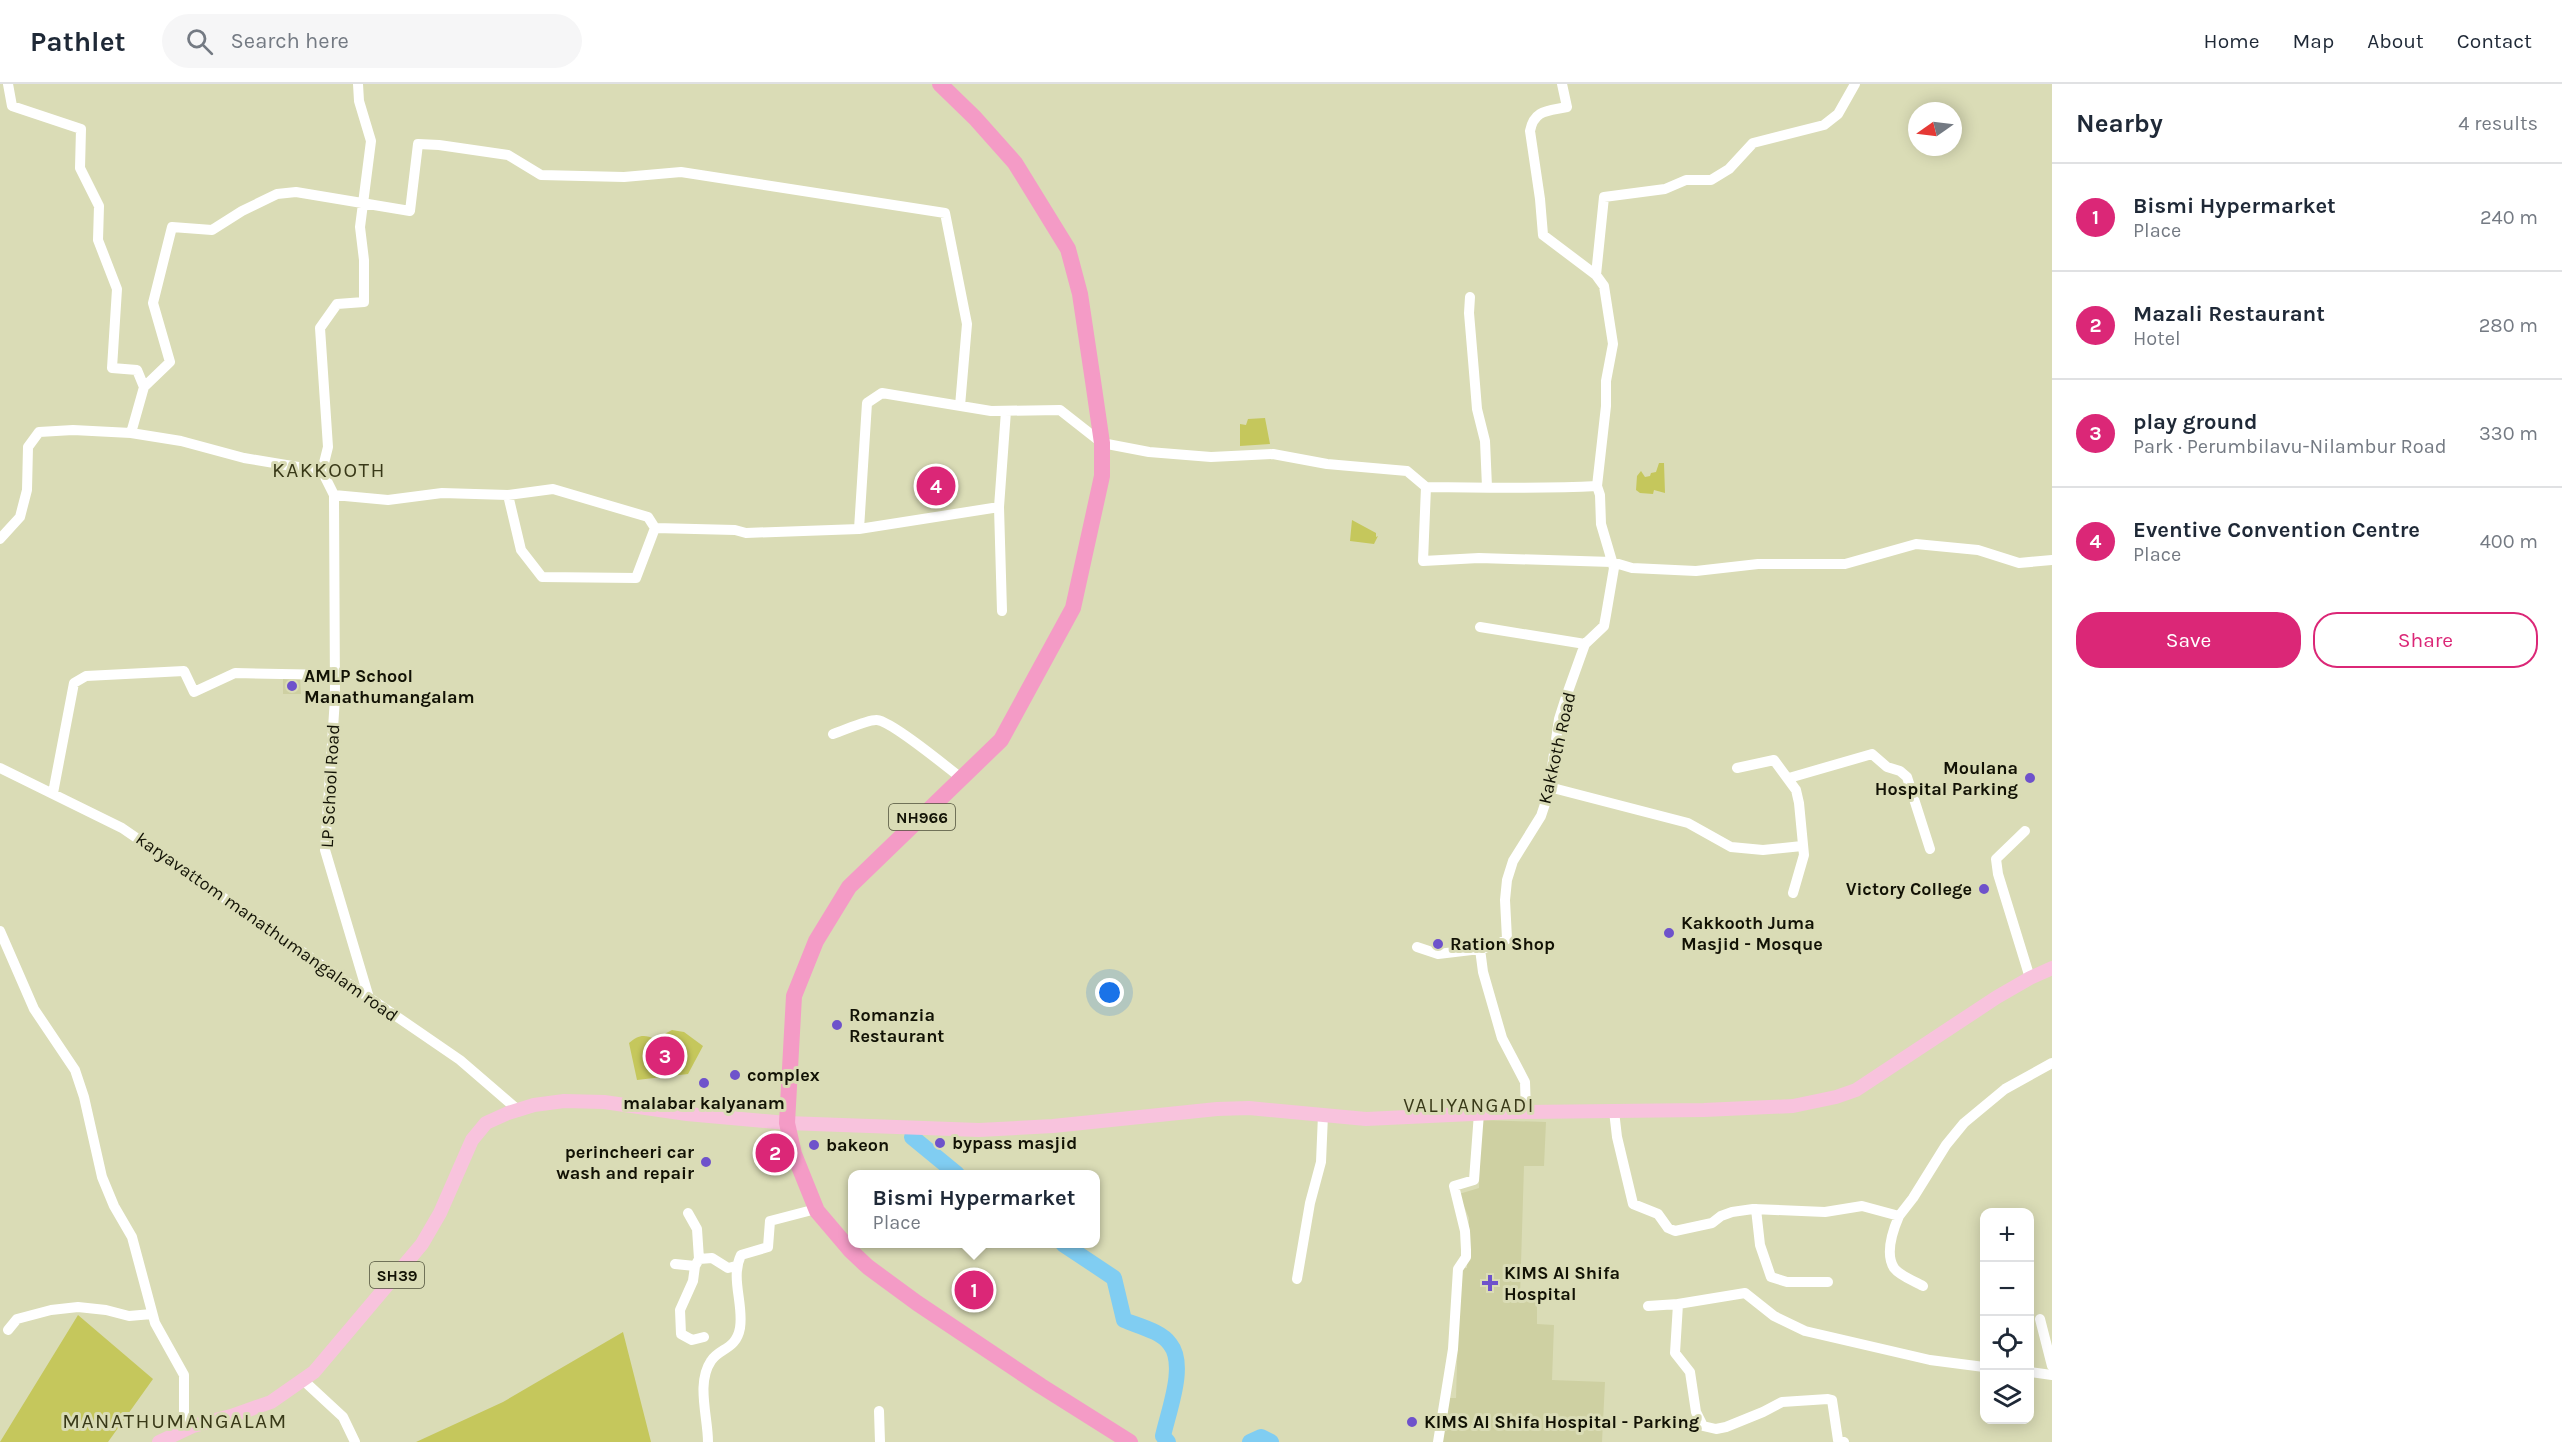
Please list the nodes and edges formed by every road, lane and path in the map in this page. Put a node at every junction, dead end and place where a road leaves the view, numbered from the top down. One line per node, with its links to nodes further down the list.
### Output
1 (8, 84): 9 (street)
2 (358, 84): 6 (street)
3 (940, 84): 13 (highway, NH966)
4 (1562, 84): 7 (street)
5 (1854, 84): 7 (street)
6 (362, 202): 9 (street); 10 (street); 14 (street)
7 (1596, 275): 15 (street, Kakkoth Road)
8 (1470, 297): 17 (street)
9 (144, 387): 12 (street)
10 (960, 406): 11 (street); 22 (street)
11 (1006, 411): 13 (street); 20 (street)
12 (131, 433): 14 (street); 23 (street)
13 (1102, 443): 16 (street); 33 (highway, NH966)
14 (322, 471): 18 (street)
15 (1597, 486): 17 (street); 25 (street, Kakkoth Road)
16 (1426, 487): 17 (street); 25 (street)
17 (1486, 487)
18 (334, 495): 19 (street); 29 (street, LP School Road)
19 (508, 495): 21 (street); 21 (street)
20 (999, 507): 22 (street); 26 (street)
21 (655, 528): 22 (street)
22 (859, 530)
23 (0, 539)
24 (2052, 560): 25 (street)
25 (1612, 561): 28 (street, Kakkoth Road)
26 (1002, 611)
27 (1480, 627): 28 (street)
28 (1585, 644): 35 (street, Kakkoth Road)
29 (335, 675): 36 (street); 46 (street, LP School Road)
30 (833, 734): 33 (street)
31 (0, 768): 36 (street, karyavattom manathumangalam road)
32 (1737, 768): 34 (street)
33 (961, 778): 53 (highway, NH966)
34 (1789, 778): 38 (street); 39 (street)
35 (1549, 787): 38 (street); 43 (street, Kakkoth Road)
36 (53, 794): 46 (street, karyavattom manathumangalam road)
37 (2025, 831): 45 (street)
38 (1802, 846): 40 (street)
39 (1930, 849)
40 (1793, 893)
41 (0, 932): 68 (street)
42 (1418, 947): 43 (street, Kakkoth Road)
43 (1480, 949): 50 (street)
44 (2052, 968): 45 (main road)
45 (2030, 978): 49 (main road)
46 (369, 998): 48 (street, karyavattom manathumangalam road)
47 (2052, 1063): 57 (street)
48 (518, 1110): 53 (main road, SH39); 76 (main road, SH39)
49 (1614, 1111): 50 (main road); 55 (street)
50 (1526, 1112): 51 (main road)
51 (1479, 1113): 52 (main road); 84 (street)
52 (1323, 1116): 53 (main road); 63 (street)
53 (787, 1123): 54 (highway, NH966)
54 (816, 1209): 59 (highway, NH966); 62 (street)
55 (1756, 1209): 57 (street); 64 (street)
56 (688, 1213): 60 (street)
57 (1899, 1216): 65 (street)
58 (848, 1248): 83 (highway, NH966)
59 (848, 1248)
60 (697, 1263): 61 (street); 62 (street); 71 (street)
61 (675, 1264)
62 (736, 1266): 81 (street)
63 (1297, 1279)
64 (1828, 1282)
65 (1923, 1286)
66 (1678, 1304): 67 (street); 72 (street); 85 (street)
67 (1648, 1306)
68 (152, 1314): 70 (street); 78 (street)
69 (2040, 1319): 73 (street)
70 (8, 1330)
71 (704, 1337)
72 (1980, 1366)
73 (2052, 1366)
74 (2034, 1373): 75 (street)
75 (2052, 1375)
76 (303, 1380): 78 (main road, SH39); 80 (street)
77 (879, 1411): 82 (street)
78 (184, 1430): 79 (main road, SH39)
79 (159, 1442)
80 (355, 1442)
81 (708, 1442)
82 (880, 1442)
83 (1130, 1442)
84 (1438, 1442)
85 (1844, 1442)

